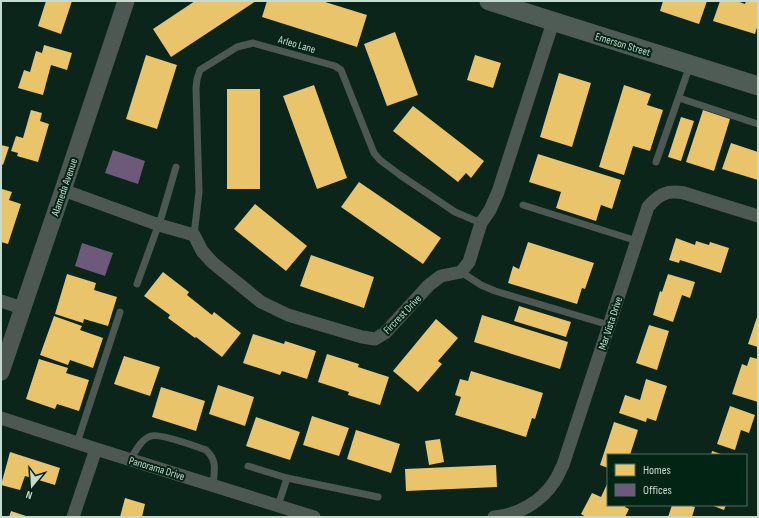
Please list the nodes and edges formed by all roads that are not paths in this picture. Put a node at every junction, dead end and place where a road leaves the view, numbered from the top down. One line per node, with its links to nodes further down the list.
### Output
1 (126, 1): 10 (street, Alameda Avenue)
2 (489, 1): 3 (main road, Emerson Street)
3 (553, 22): 4 (main road, Emerson Street); 13 (street)
4 (690, 64): 5 (main road, Emerson Street); 6 (lane)
5 (758, 86)
6 (679, 98): 7 (lane); 8 (lane)
7 (758, 124)
8 (656, 162)
9 (176, 167): 14 (lane)
10 (63, 190): 14 (street); 20 (street, Alameda Avenue)
11 (523, 205): 16 (lane)
12 (758, 216): 16 (street, Mar Vista Drive)
13 (481, 223): 15 (lane, Arleo Lane); 17 (street)
14 (159, 225): 15 (street); 18 (lane)
15 (194, 235): 17 (street, Fircrest Drive)
16 (637, 241): 22 (street, Mar Vista Drive)
17 (461, 272): 22 (lane)
18 (137, 284)
19 (1, 301): 20 (street)
20 (22, 308): 23 (street, Alameda Avenue)
21 (120, 312): 25 (lane)
22 (609, 325): 35 (street, Mar Vista Drive)
23 (1, 372)
24 (1, 418): 25 (street, Panorama Drive)
25 (77, 443): 26 (street, Panorama Drive)
26 (96, 450): 27 (street, Panorama Drive); 33 (street)
27 (130, 460): 30 (street, Panorama Drive); 30 (lane)
28 (248, 466): 29 (lane)
29 (287, 478): 31 (lane); 32 (lane)
30 (213, 486): 32 (street, Panorama Drive)
31 (378, 497)
32 (278, 506): 34 (street, Panorama Drive)
33 (73, 517)
34 (314, 517)
35 (494, 517)

